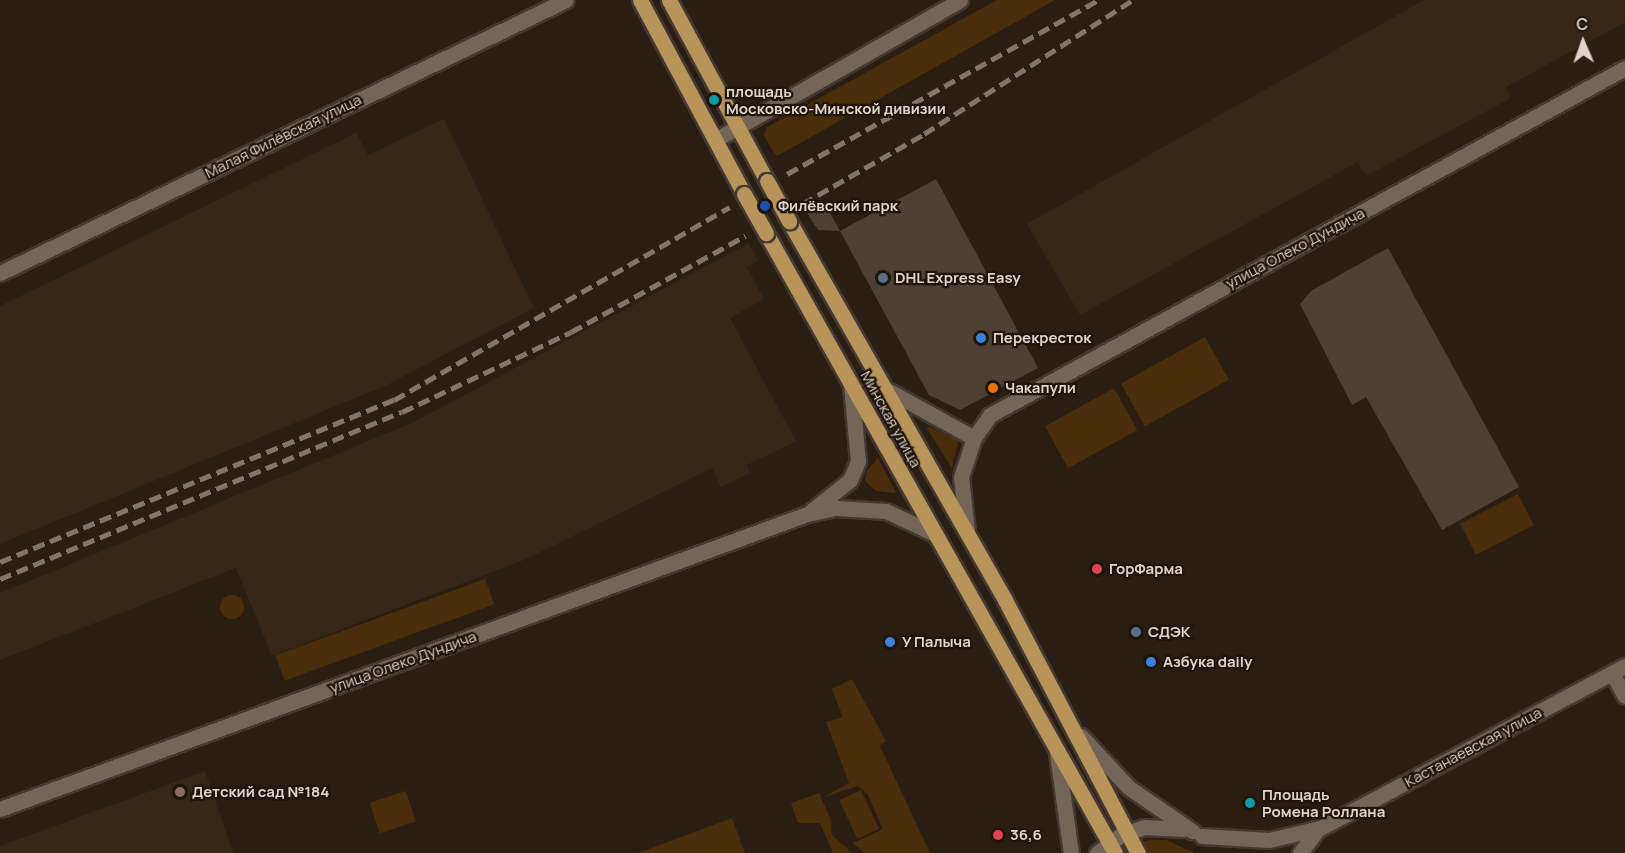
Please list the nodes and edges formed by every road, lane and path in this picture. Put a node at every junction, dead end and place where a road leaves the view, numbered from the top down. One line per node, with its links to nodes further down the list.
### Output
1 (566, 0): 5 (street, Малая Филёвская улица)
2 (640, 0): 8 (main road, Минская улица)
3 (669, 0): 7 (main road, Минская улица)
4 (960, 0): 7 (street)
5 (550, 5): 9 (street, Малая Филёвская улица)
6 (1625, 68): 12 (street, улица Олеко Дундича)
7 (738, 126): 8 (street); 11 (main road, Минская улица, bridge)
8 (715, 140): 10 (main road, Минская улица, bridge)
9 (0, 273)
10 (850, 382): 13 (street, улица Олеко Дундича); 14 (main road, Минская улица)
11 (889, 391): 12 (street); 15 (main road, Минская улица)
12 (974, 438): 15 (street, улица Олеко Дундича)
13 (807, 514): 14 (street, улица Олеко Дундича); 20 (street, улица Олеко Дундича)
14 (935, 534): 19 (main road, Минская улица)
15 (969, 537): 18 (main road, Минская улица)
16 (1618, 669): 17 (street); 21 (street, Кастанаевская улица)
17 (1625, 696)
18 (1074, 727): 22 (main road, Минская улица); 23 (street)
19 (1054, 743): 24 (main road, Минская улица); 25 (street)
20 (0, 810)
21 (1320, 828): 23 (street, Кастанаевская улица); 29 (street, Кастанаевская улица)
22 (1127, 832): 23 (street, Кастанаевская улица); 24 (street, Кастанаевская улица); 27 (main road, Минская улица)
23 (1197, 834): 28 (street, Кастанаевская улица)
24 (1112, 847): 26 (street, Кастанаевская улица)
25 (1071, 853)
26 (1097, 853)
27 (1138, 853)
28 (1225, 853)
29 (1300, 853)

